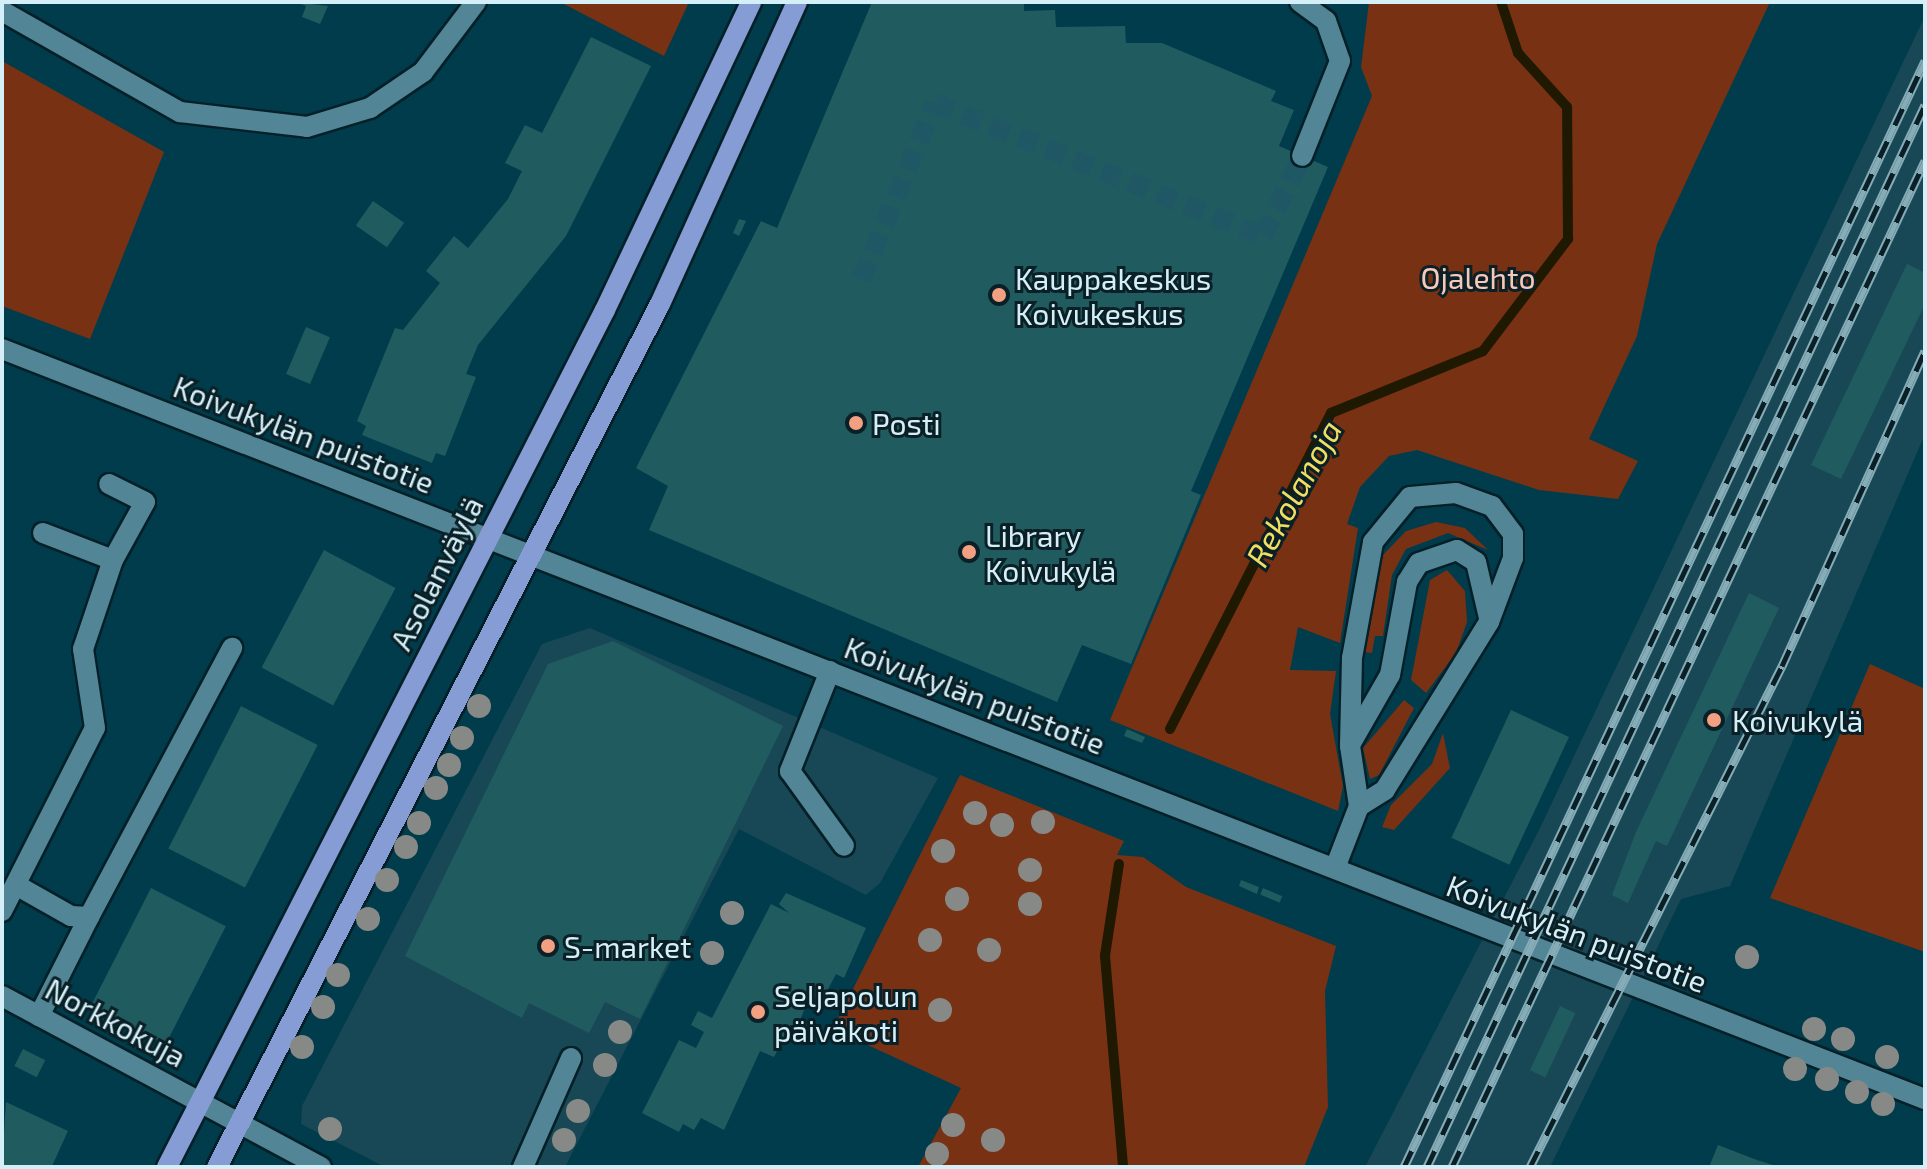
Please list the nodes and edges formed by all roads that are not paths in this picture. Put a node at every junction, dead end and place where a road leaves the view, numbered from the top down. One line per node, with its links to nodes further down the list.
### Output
1 (476, 2): 5 (street)
2 (751, 2): 10 (main road, Asolanväylä)
3 (797, 2): 11 (main road)
4 (1300, 2): 6 (street)
5 (2, 11)
6 (1302, 156)
7 (2, 349): 10 (street, Koivukylän puistotie)
8 (109, 484): 12 (street)
9 (43, 533): 12 (street)
10 (488, 537): 11 (street, Koivukylän puistotie); 27 (main road, Asolanväylä)
11 (529, 552): 15 (street, Koivukylän puistotie); 28 (main road)
12 (113, 560): 20 (street)
13 (1489, 622): 16 (street); 16 (street); 17 (street)
14 (232, 648): 22 (street)
15 (830, 671): 18 (street); 19 (street, Koivukylän puistotie)
16 (1350, 746): 17 (street)
17 (1359, 806): 19 (street)
18 (844, 846)
19 (1335, 868): 26 (street, Koivukylän puistotie)
20 (16, 885): 21 (street); 22 (street)
21 (2, 911)
22 (89, 917): 24 (street)
23 (2, 996): 24 (street, Norkkokuja)
24 (39, 1016): 27 (street, Norkkokuja)
25 (571, 1058): 32 (street)
26 (1925, 1099)
27 (201, 1101): 28 (street, Norkkokuja); 29 (main road, Asolanväylä)
28 (240, 1124): 30 (main road); 31 (street, Norkkokuja)
29 (167, 1167)
30 (217, 1167)
31 (321, 1167)
32 (523, 1167)

